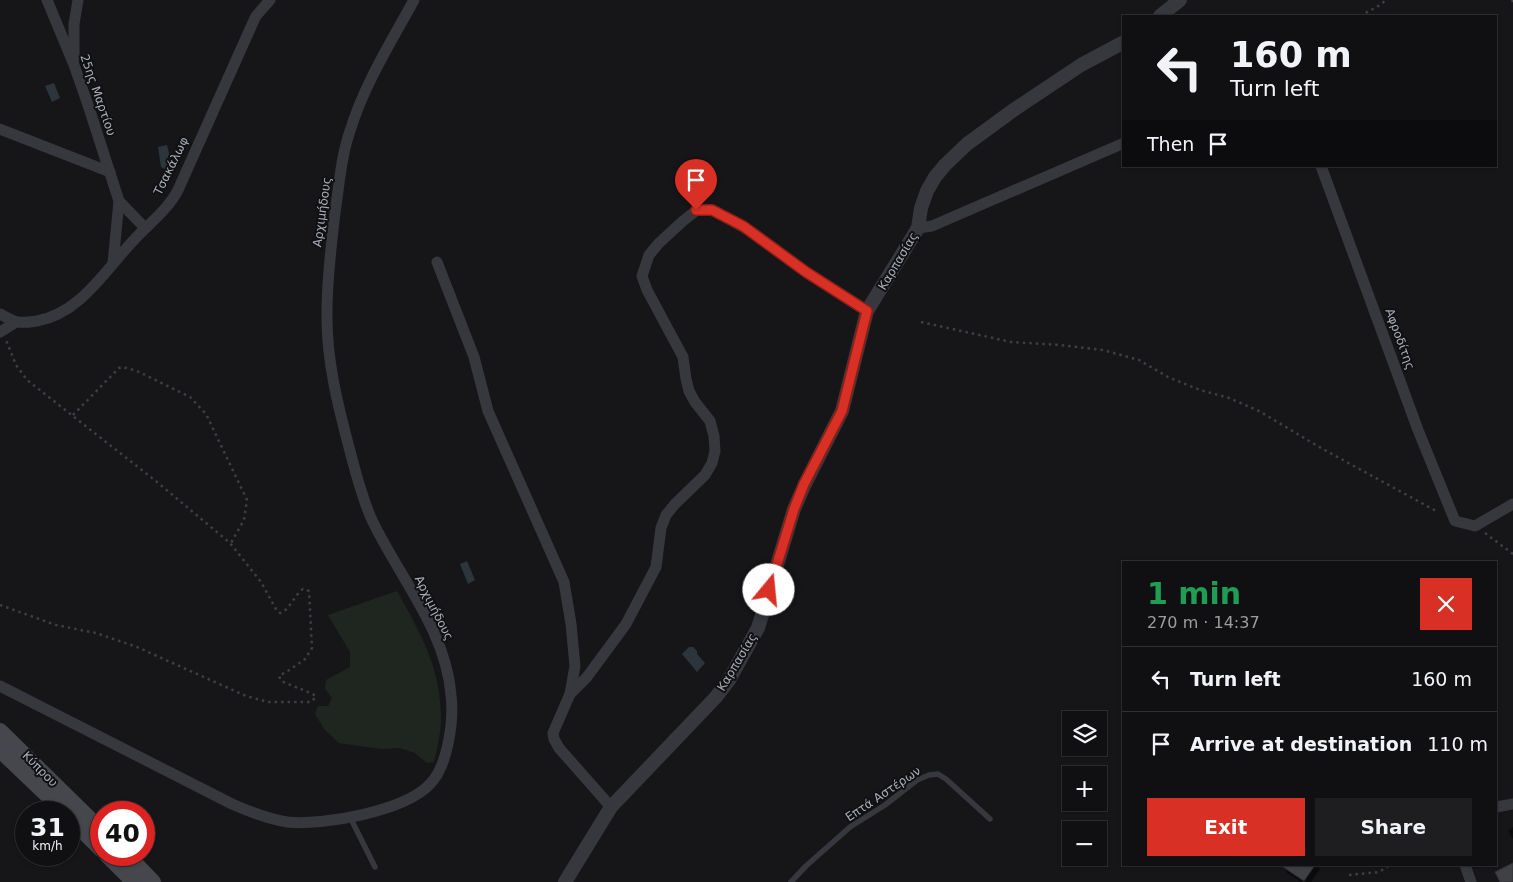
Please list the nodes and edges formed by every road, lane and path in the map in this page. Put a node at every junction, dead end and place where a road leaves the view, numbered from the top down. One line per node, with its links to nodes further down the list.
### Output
1 (47, 0): 10 (street, 25ης Μαρτίου)
2 (78, 0): 10 (street)
3 (270, 0): 16 (street, Τσακάλωφ)
4 (414, 0): 40 (street, Αρχιμήδους)
5 (1180, 0): 7 (street)
6 (1386, 0): 8 (path)
7 (1161, 15)
8 (1362, 15)
9 (1122, 43): 17 (street, Καρπασίας)
10 (74, 65): 14 (street, 25ης Μαρτίου)
11 (0, 129): 14 (street)
12 (1122, 144): 17 (street)
13 (1321, 167): 27 (street, Αφροδίτης)
14 (110, 172): 15 (street, 25ης Μαρτίου)
15 (119, 201): 16 (street, 25ης Μαρτίου); 18 (street, 25ης Μαρτίου)
16 (144, 228): 18 (street, Τσακάλωφ)
17 (918, 228): 20 (street, Καρπασίας)
18 (112, 262): 22 (street, Τσακάλωφ)
19 (437, 262): 33 (street)
20 (867, 311): 33 (street); 39 (street, Καρπασίας)
21 (0, 314): 22 (street)
22 (16, 322): 24 (street)
23 (921, 322): 27 (path)
24 (1, 331): 25 (path)
25 (73, 415): 29 (path); 29 (path)
26 (1513, 504): 28 (street)
27 (1455, 521): 28 (street)
28 (1476, 526): 30 (path)
29 (230, 543): 31 (path)
30 (1513, 554)
31 (0, 605)
32 (0, 686): 40 (street, Αρχιμήδους)
33 (570, 694): 39 (street)
34 (0, 731): 41 (main road, Κύπρου)
35 (0, 750): 36 (main road, Κύπρου)
36 (53, 801)
37 (1513, 804): 38 (street)
38 (1497, 806)
39 (611, 807): 53 (street, Καρπασίας)
40 (350, 817): 49 (lane)
41 (90, 819)
42 (990, 819): 54 (lane, Επτά Αστέρων)
43 (80, 828): 44 (main road)
44 (90, 838)
45 (118, 866): 51 (main road)
46 (138, 866): 52 (main road)
47 (1388, 866): 50 (path)
48 (1465, 866): 55 (street)
49 (375, 867)
50 (1349, 875)
51 (134, 882)
52 (153, 882)
53 (565, 882)
54 (791, 882)
55 (1471, 882)

